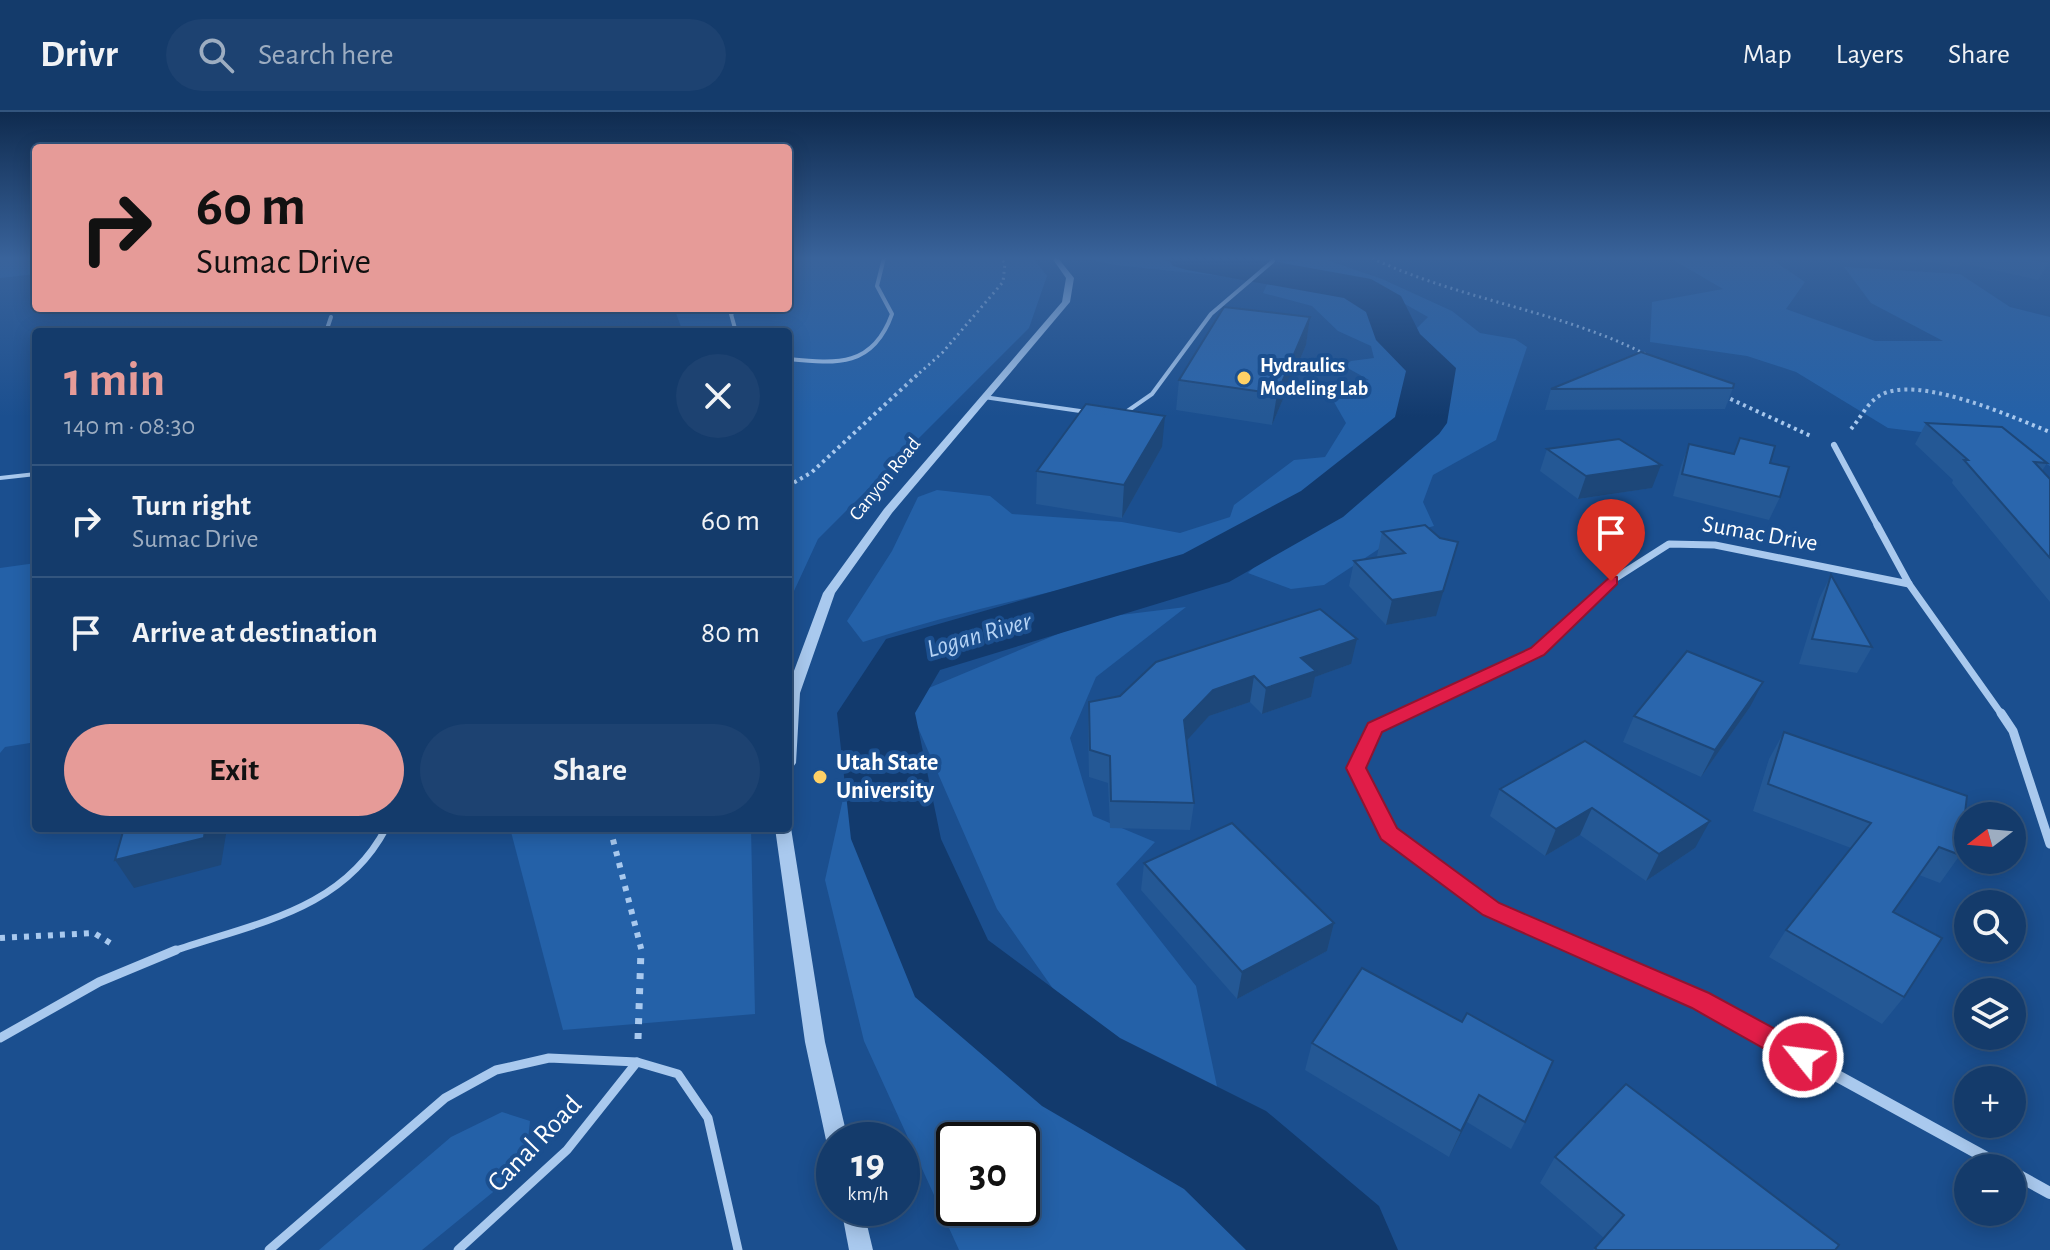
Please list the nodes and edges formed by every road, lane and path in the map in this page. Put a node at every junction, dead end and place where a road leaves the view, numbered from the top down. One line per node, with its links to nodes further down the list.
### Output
1 (890, 311): 8 (lane)
2 (978, 311): 18 (path)
3 (1058, 311): 11 (street, Canyon Road)
4 (1215, 311): 12 (lane)
5 (1538, 311): 9 (path)
6 (331, 317): 7 (lane)
7 (327, 328)
8 (792, 359)
9 (1657, 362)
10 (1711, 390): 15 (path)
11 (984, 397): 13 (lane); 20 (street, Canyon Road)
12 (1116, 413)
13 (1102, 415)
14 (2050, 432): 15 (path)
15 (1834, 445): 19 (street)
16 (32, 474): 17 (lane)
17 (0, 478)
18 (792, 484)
19 (1909, 584): 24 (street); 30 (street, Sumac Drive)
20 (792, 707)
21 (384, 832): 26 (lane)
22 (611, 832): 28 (path)
23 (784, 832): 29 (street)
24 (2050, 844)
25 (0, 938): 26 (path)
26 (131, 967): 27 (lane)
27 (0, 1038)
28 (637, 1062): 34 (lane); 35 (lane, Canal Road); 36 (lane)
29 (833, 1122)
30 (1980, 1154)
31 (2026, 1180): 32 (street)
32 (2050, 1193)
33 (856, 1226): 37 (street)
34 (269, 1250)
35 (458, 1250)
36 (738, 1250)
37 (861, 1250)

